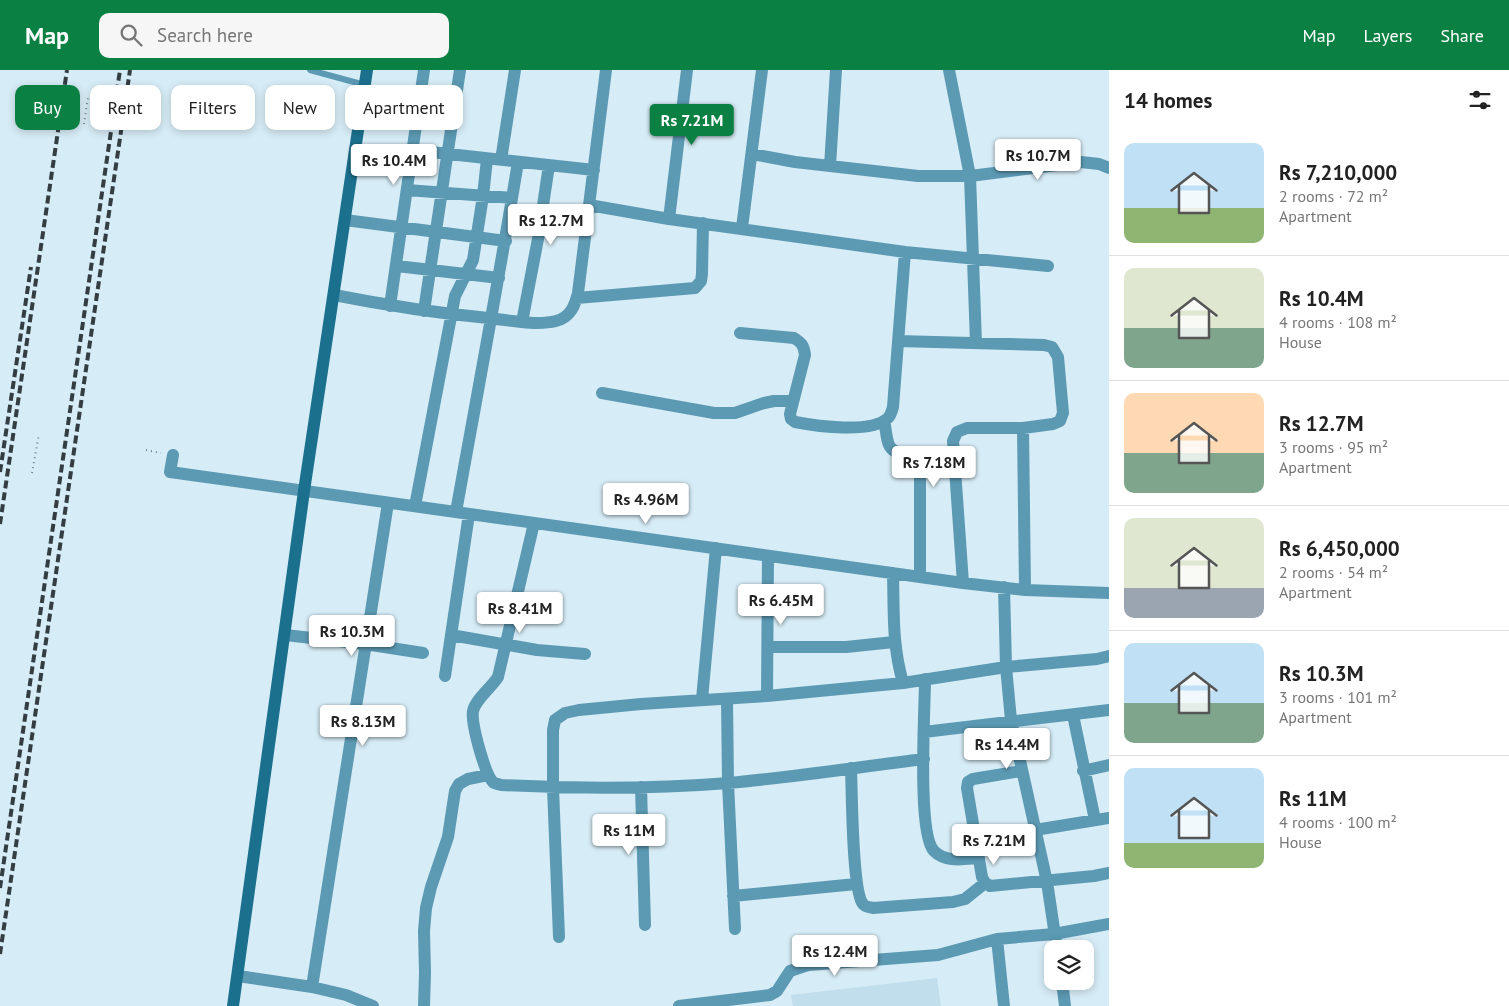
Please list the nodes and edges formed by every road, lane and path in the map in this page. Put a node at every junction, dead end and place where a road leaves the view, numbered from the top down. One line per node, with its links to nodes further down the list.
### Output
1 (310, 70): 11 (lane)
2 (367, 70): 11 (street)
3 (424, 70): 14 (street)
4 (460, 70): 16 (street)
5 (515, 70): 18 (street)
6 (606, 70): 23 (street)
7 (688, 70): 30 (street)
8 (762, 70): 15 (street)
9 (836, 70): 21 (street)
10 (949, 70): 24 (street)
11 (365, 84): 31 (street)
12 (88, 97): 13 (path)
13 (84, 124)
14 (413, 150): 16 (street); 25 (street)
15 (752, 154): 21 (street); 34 (street)
16 (448, 155): 17 (street); 26 (street)
17 (487, 159): 18 (street); 27 (street)
18 (501, 160): 19 (street)
19 (518, 162): 20 (street); 28 (street)
20 (549, 166): 23 (street); 51 (street)
21 (830, 166): 24 (street)
22 (1109, 168): 24 (street)
23 (594, 170): 29 (street)
24 (970, 176): 39 (street)
25 (407, 190): 26 (street); 33 (street)
26 (442, 193): 27 (street); 35 (street)
27 (483, 196): 28 (street); 36 (street)
28 (512, 198): 37 (street)
29 (589, 204): 30 (street); 46 (street)
30 (669, 219): 32 (street)
31 (345, 220): 33 (street); 45 (street)
32 (703, 223): 34 (street); 46 (street)
33 (402, 226): 35 (street); 40 (street)
34 (742, 228): 38 (street)
35 (436, 232): 36 (street); 42 (street)
36 (477, 237): 37 (street); 43 (street)
37 (506, 241): 44 (street)
38 (905, 252): 39 (street); 53 (street)
39 (973, 259): 41 (street); 54 (street)
40 (397, 266): 42 (street); 47 (street)
41 (1048, 266)
42 (431, 270): 43 (street); 48 (street)
43 (467, 274): 44 (street); 49 (street)
44 (499, 278): 50 (street)
45 (334, 295): 47 (street); 63 (street)
46 (577, 298): 51 (street)
47 (390, 306): 48 (street)
48 (424, 311): 49 (street)
49 (451, 314): 50 (street); 65 (street)
50 (490, 318): 51 (street); 66 (street)
51 (522, 322)
52 (740, 333): 56 (street)
53 (898, 341): 54 (street); 57 (street)
54 (976, 344): 58 (street)
55 (602, 393): 56 (street)
56 (793, 401): 57 (street)
57 (884, 421): 71 (street)
58 (1023, 428): 72 (street); 74 (street)
59 (39, 434): 62 (path)
60 (146, 450): 61 (path)
61 (173, 455): 63 (street)
62 (32, 473)
63 (304, 491): 64 (street); 77 (street)
64 (388, 503): 65 (street); 79 (street)
65 (415, 506): 66 (street)
66 (462, 513): 67 (street); 76 (street)
67 (534, 523): 68 (street); 80 (street)
68 (716, 548): 69 (street); 90 (street)
69 (768, 556): 70 (street); 81 (street)
70 (893, 573): 71 (street); 78 (street)
71 (920, 577): 72 (street)
72 (963, 583): 73 (street)
73 (1004, 587): 74 (street); 85 (street)
74 (1025, 590): 75 (street)
75 (1109, 593)
76 (451, 634): 80 (street); 86 (street)
77 (285, 635): 79 (street); 121 (street)
78 (894, 642): 81 (street); 88 (street)
79 (365, 644): 82 (street); 122 (street)
80 (506, 645): 83 (street); 101 (street)
81 (768, 647): 89 (street)
82 (423, 653)
83 (585, 654)
84 (1109, 656): 85 (street)
85 (1006, 667): 87 (street); 94 (street)
86 (445, 676)
87 (925, 679): 88 (street); 95 (street)
88 (902, 684): 89 (street)
89 (767, 696): 91 (street)
90 (702, 699): 91 (street); 104 (street)
91 (727, 699): 102 (street)
92 (1109, 710): 93 (street)
93 (1072, 715): 94 (street); 99 (street)
94 (1011, 720): 95 (street); 100 (street)
95 (924, 732): 96 (street)
96 (924, 759): 98 (street); 108 (street)
97 (1109, 765): 99 (street)
98 (851, 768): 102 (street); 111 (street)
99 (1083, 770): 106 (street)
100 (1021, 771): 107 (street); 108 (street)
101 (488, 775): 104 (street); 126 (street)
102 (728, 783): 103 (street); 113 (street)
103 (641, 787): 104 (street); 115 (street)
104 (553, 788): 118 (street)
105 (1109, 818): 106 (street)
106 (1095, 820): 107 (street)
107 (1035, 830): 110 (street)
108 (978, 858): 112 (street)
109 (1109, 873): 110 (street)
110 (1046, 882): 112 (street); 117 (street)
111 (856, 884): 112 (street); 113 (street)
112 (985, 884)
113 (733, 896): 116 (street)
114 (1109, 924): 117 (street)
115 (645, 925)
116 (735, 929)
117 (1054, 934): 119 (street); 120 (street)
118 (559, 937)
119 (997, 939): 127 (street); 128 (street)
120 (1055, 940)
121 (238, 976): 122 (street); 124 (street)
122 (312, 987): 125 (street)
123 (1063, 990): 129 (street)
124 (234, 1006)
125 (372, 1006)
126 (424, 1006)
127 (679, 1006)
128 (1004, 1006)
129 (1065, 1006)

